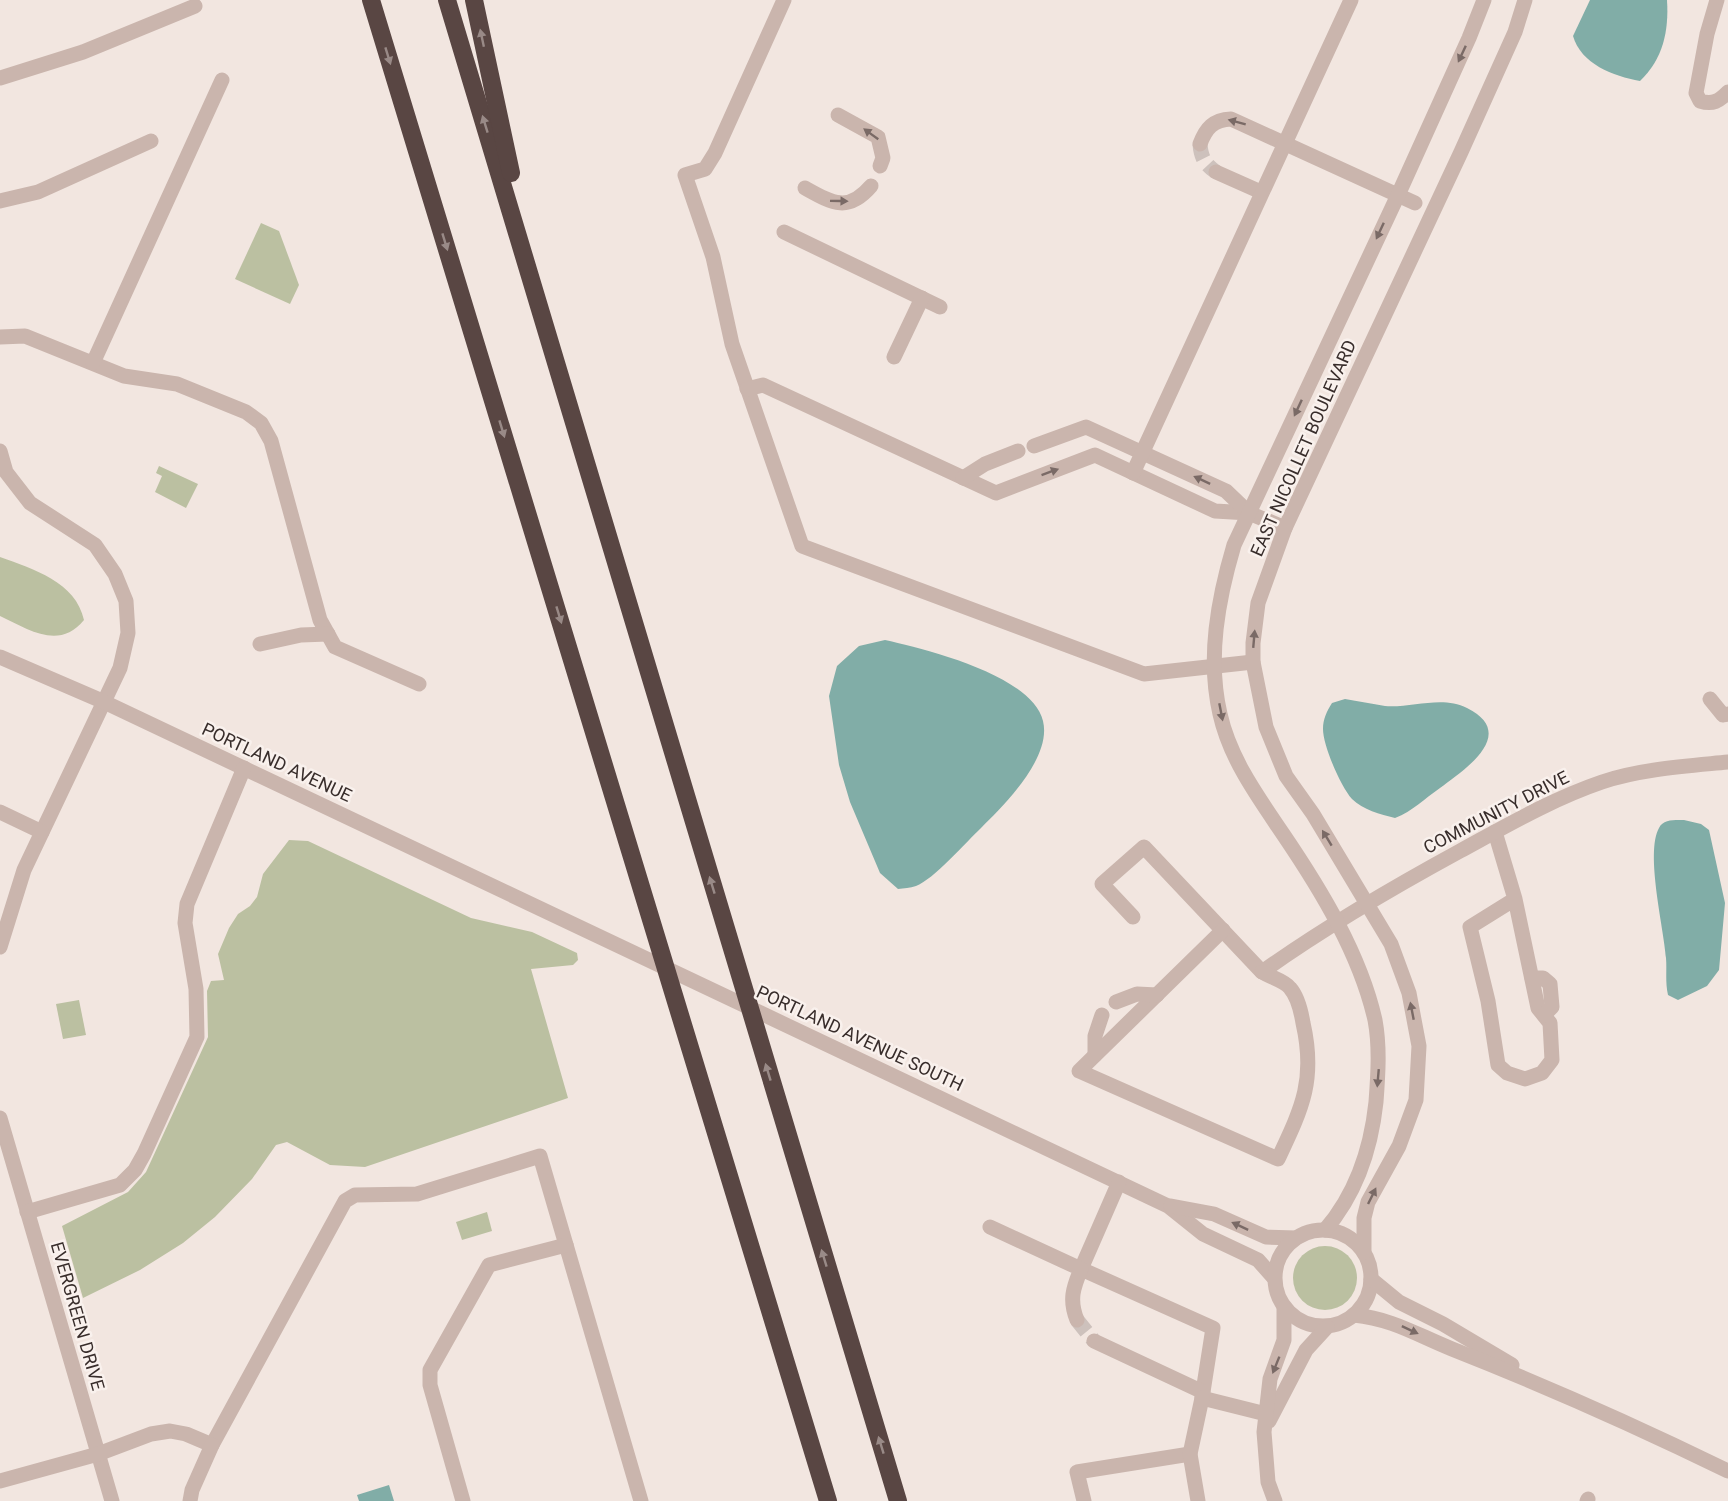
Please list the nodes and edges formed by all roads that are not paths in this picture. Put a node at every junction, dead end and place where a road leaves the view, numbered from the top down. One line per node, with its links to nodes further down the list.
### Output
1 (370, 0): 98 (highway, one-way to 98)
2 (447, 0): 27 (highway, one-way to 2)
3 (474, 0): 27 (highway, one-way to 3)
4 (784, 0): 32 (street)
5 (1351, 0): 15 (street)
6 (1484, 0): 22 (street, EAST NICOLLET BOULEVARD, one-way to 22)
7 (1525, 0): 40 (street, EAST NICOLLET BOULEVARD)
8 (195, 6): 10 (street)
9 (1720, 9): 12 (street)
10 (0, 78)
11 (222, 80): 31 (street)
12 (1728, 92)
13 (838, 115): 17 (street, one-way to 13)
14 (151, 141): 23 (street)
15 (1284, 142): 16 (street, one-way to 16); 21 (street); 22 (street)
16 (1200, 144)
17 (880, 166)
18 (1216, 172): 21 (street)
19 (871, 186): 20 (street, one-way to 19)
20 (805, 188)
21 (1261, 192): 36 (street)
22 (1398, 195): 24 (street); 39 (street, EAST NICOLLET BOULEVARD, one-way to 39)
23 (0, 201)
24 (1415, 203)
25 (784, 232): 26 (street)
26 (922, 298): 28 (street); 30 (street)
27 (538, 301): 99 (highway, one-way to 27)
28 (940, 307)
29 (0, 337): 31 (street)
30 (894, 357)
31 (93, 363): 41 (street)
32 (747, 389): 38 (street); 45 (street)
33 (1034, 446): 36 (street)
34 (0, 451): 48 (street)
35 (1018, 452): 38 (street)
36 (1143, 452): 37 (street); 39 (street, one-way to 36)
37 (1133, 473): 38 (street, one-way to 37); 39 (street)
38 (963, 478)
39 (1249, 513): 40 (street); 45 (street, EAST NICOLLET BOULEVARD)
40 (1285, 528): 44 (street, EAST NICOLLET BOULEVARD, one-way to 40)
41 (328, 634): 42 (street); 46 (street)
42 (260, 644)
43 (0, 657): 48 (street, PORTLAND AVENUE)
44 (1254, 662): 45 (street); 56 (street, EAST NICOLLET BOULEVARD, one-way to 44)
45 (1215, 665): 59 (street, EAST NICOLLET BOULEVARD, one-way to 59)
46 (419, 684)
47 (1710, 699): 49 (street)
48 (102, 701): 51 (street, PORTLAND AVENUE); 53 (street)
49 (1728, 714)
50 (1728, 762): 54 (street, COMMUNITY DRIVE)
51 (244, 768): 57 (street, PORTLAND AVENUE); 71 (street)
52 (0, 812): 53 (street)
53 (42, 832): 61 (street)
54 (1495, 832): 55 (street); 56 (street, COMMUNITY DRIVE)
55 (1515, 898): 55 (street)
56 (1366, 903): 59 (street, COMMUNITY DRIVE); 76 (street, EAST NICOLLET BOULEVARD, one-way to 56)
57 (537, 906): 69 (street, PORTLAND AVENUE SOUTH)
58 (1133, 917): 60 (street)
59 (1336, 922): 62 (street, COMMUNITY DRIVE); 73 (street, EAST NICOLLET BOULEVARD, one-way to 73)
60 (1223, 930): 62 (street); 63 (street)
61 (0, 947)
62 (1262, 972): 66 (street)
63 (1157, 995): 64 (street); 66 (street)
64 (1116, 1002)
65 (1102, 1015): 66 (street)
66 (1095, 1055)
67 (0, 1118): 68 (street, EVERGREEN DRIVE)
68 (3, 1143): 71 (street, EVERGREEN DRIVE)
69 (1119, 1182): 70 (street, PORTLAND AVENUE SOUTH); 77 (street)
70 (1168, 1206): 74 (street, PORTLAND AVENUE SOUTH, one-way to 70); 78 (street, PORTLAND AVENUE SOUTH)
71 (27, 1212): 90 (street, EVERGREEN DRIVE)
72 (990, 1227): 77 (street)
73 (1325, 1230): 74 (street); 76 (street)
74 (1296, 1238): 78 (street)
75 (566, 1245): 89 (street); 96 (street); 97 (street)
76 (1364, 1252): 79 (street)
77 (1081, 1269): 82 (street); 86 (street)
78 (1274, 1278): 80 (street)
79 (1371, 1279): 81 (street); 85 (street)
80 (1284, 1308): 83 (street); 87 (street, one-way to 87)
81 (1354, 1315): 83 (street); 85 (street, one-way to 85)
82 (1077, 1320)
83 (1327, 1327): 88 (street)
84 (1094, 1341): 86 (street)
85 (1551, 1388): 92 (street)
86 (1202, 1395): 87 (street); 91 (street)
87 (1266, 1414): 88 (street)
88 (1264, 1432): 102 (street)
89 (212, 1445): 90 (street); 95 (street)
90 (98, 1454): 93 (street); 94 (street, EVERGREEN DRIVE)
91 (1190, 1454): 100 (street); 101 (street)
92 (1728, 1471)
93 (0, 1481)
94 (112, 1501)
95 (190, 1501)
96 (463, 1501)
97 (641, 1501)
98 (828, 1501)
99 (898, 1501)
100 (1084, 1501)
101 (1198, 1501)
102 (1275, 1501)

